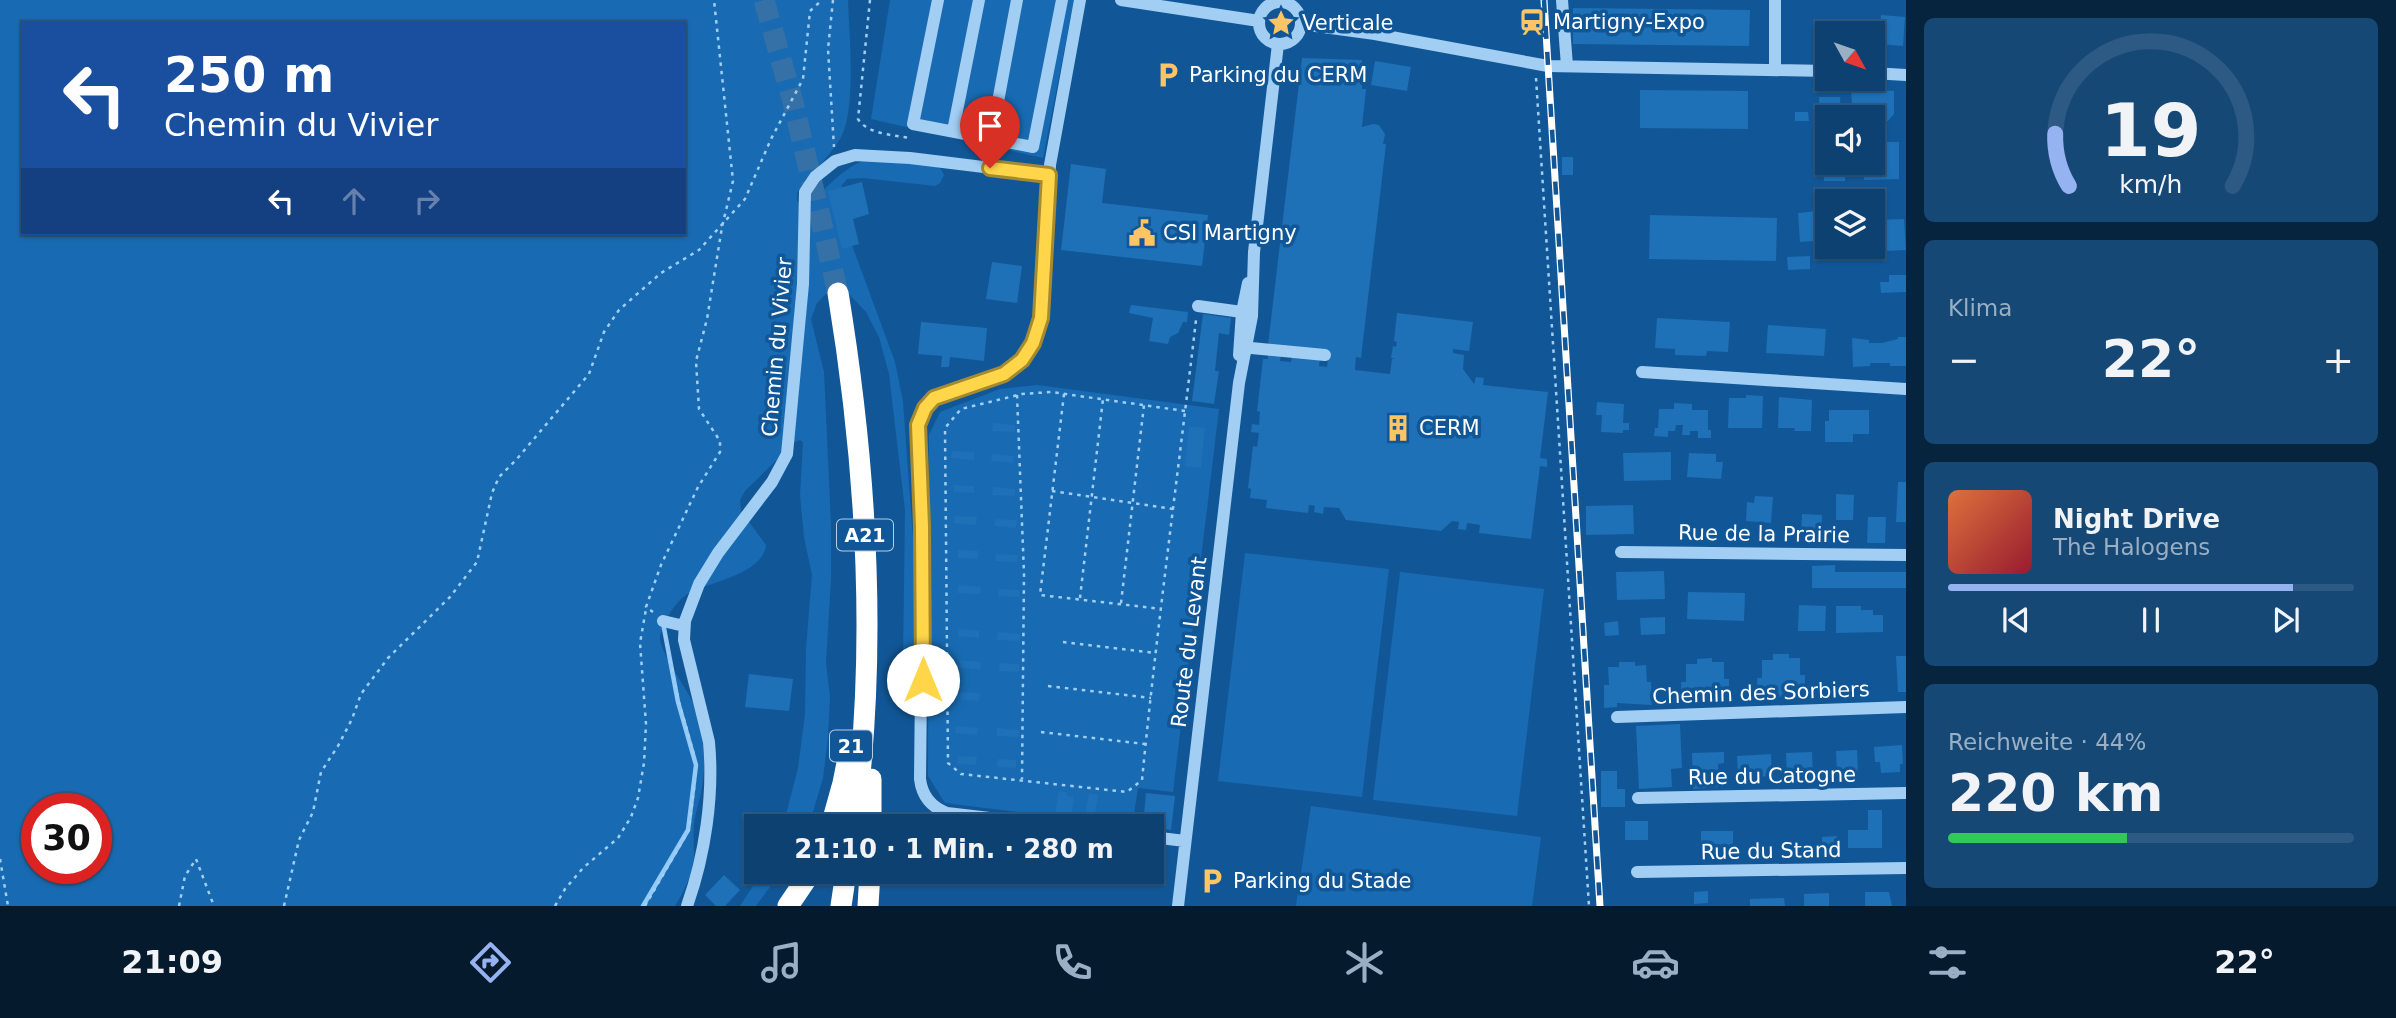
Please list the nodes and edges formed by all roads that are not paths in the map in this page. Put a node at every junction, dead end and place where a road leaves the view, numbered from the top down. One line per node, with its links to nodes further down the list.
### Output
1 (937, 0): 18 (street)
2 (979, 0): 18 (street)
3 (1017, 0): 19 (street)
4 (1062, 0): 19 (street)
5 (1080, 0): 20 (street)
6 (1121, 0): 10 (street)
7 (1562, 0): 13 (street)
8 (1775, 0): 14 (street)
9 (1283, 1): 10 (street); 11 (street)
10 (1259, 21): 12 (street)
11 (1301, 24): 12 (street); 13 (street)
12 (1278, 44): 21 (street, Route du Levant)
13 (1567, 66): 14 (street)
14 (1774, 69): 15 (street)
15 (1815, 71)
16 (1885, 74): 17 (street)
17 (1906, 75)
18 (953, 131): 19 (street)
19 (991, 139)
20 (1049, 175): 32 (street, Chemin du Vivier); 41 (street)
21 (1254, 252): 24 (street, Route du Levant); 25 (street, Route du Levant)
22 (838, 293): 33 (highway, A21)
23 (1198, 306): 24 (street)
24 (1242, 312): 25 (street, Route du Levant)
25 (1243, 347): 26 (street); 43 (street, Route du Levant)
26 (1325, 355)
27 (1642, 372): 28 (street)
28 (1906, 389)
29 (1621, 552): 30 (street, Rue de la Prairie)
30 (1906, 555)
31 (663, 621): 32 (street)
32 (684, 626): 48 (street, Chemin du Vivier)
33 (866, 665): 38 (highway, 21); 39 (highway, A21); 40 (highway, 21)
34 (1906, 707): 35 (street, Chemin des Sorbiers)
35 (1617, 717)
36 (1906, 793): 37 (street, Rue du Catogne)
37 (1638, 798)
38 (835, 814)
39 (856, 814)
40 (871, 814)
41 (965, 814)
42 (1164, 838): 43 (street)
43 (1185, 841): 51 (street, Route du Levant)
44 (1906, 868): 45 (street, Rue du Stand)
45 (1637, 872)
46 (803, 884): 49 (highway)
47 (869, 884): 50 (highway)
48 (687, 906)
49 (788, 906)
50 (867, 906)
51 (1178, 906)

